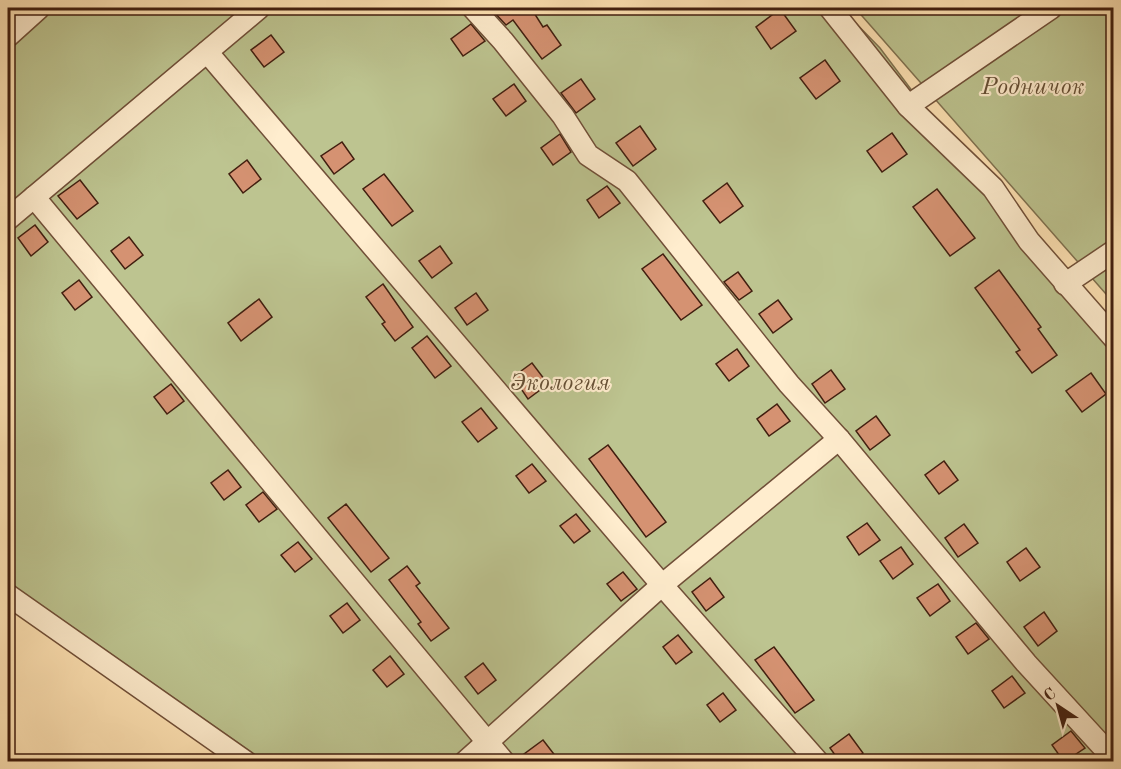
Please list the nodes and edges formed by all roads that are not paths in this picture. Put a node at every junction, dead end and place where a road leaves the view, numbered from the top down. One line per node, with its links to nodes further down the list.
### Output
1 (39, 8): 6 (street)
2 (259, 8): 7 (street)
3 (473, 8): 14 (street)
4 (830, 8): 8 (street)
5 (1051, 8): 8 (street)
6 (8, 36)
7 (207, 52): 9 (street); 15 (street)
8 (908, 106): 12 (street)
9 (34, 197): 10 (street); 17 (street)
10 (8, 219)
11 (1113, 251): 12 (street)
12 (1065, 284): 13 (street)
13 (1113, 338)
14 (839, 440): 15 (street); 18 (street)
15 (662, 585): 17 (street); 22 (street)
16 (8, 595): 19 (street)
17 (486, 741): 20 (street); 21 (street)
18 (1113, 759)
19 (246, 762)
20 (465, 762)
21 (504, 762)
22 (818, 762)

